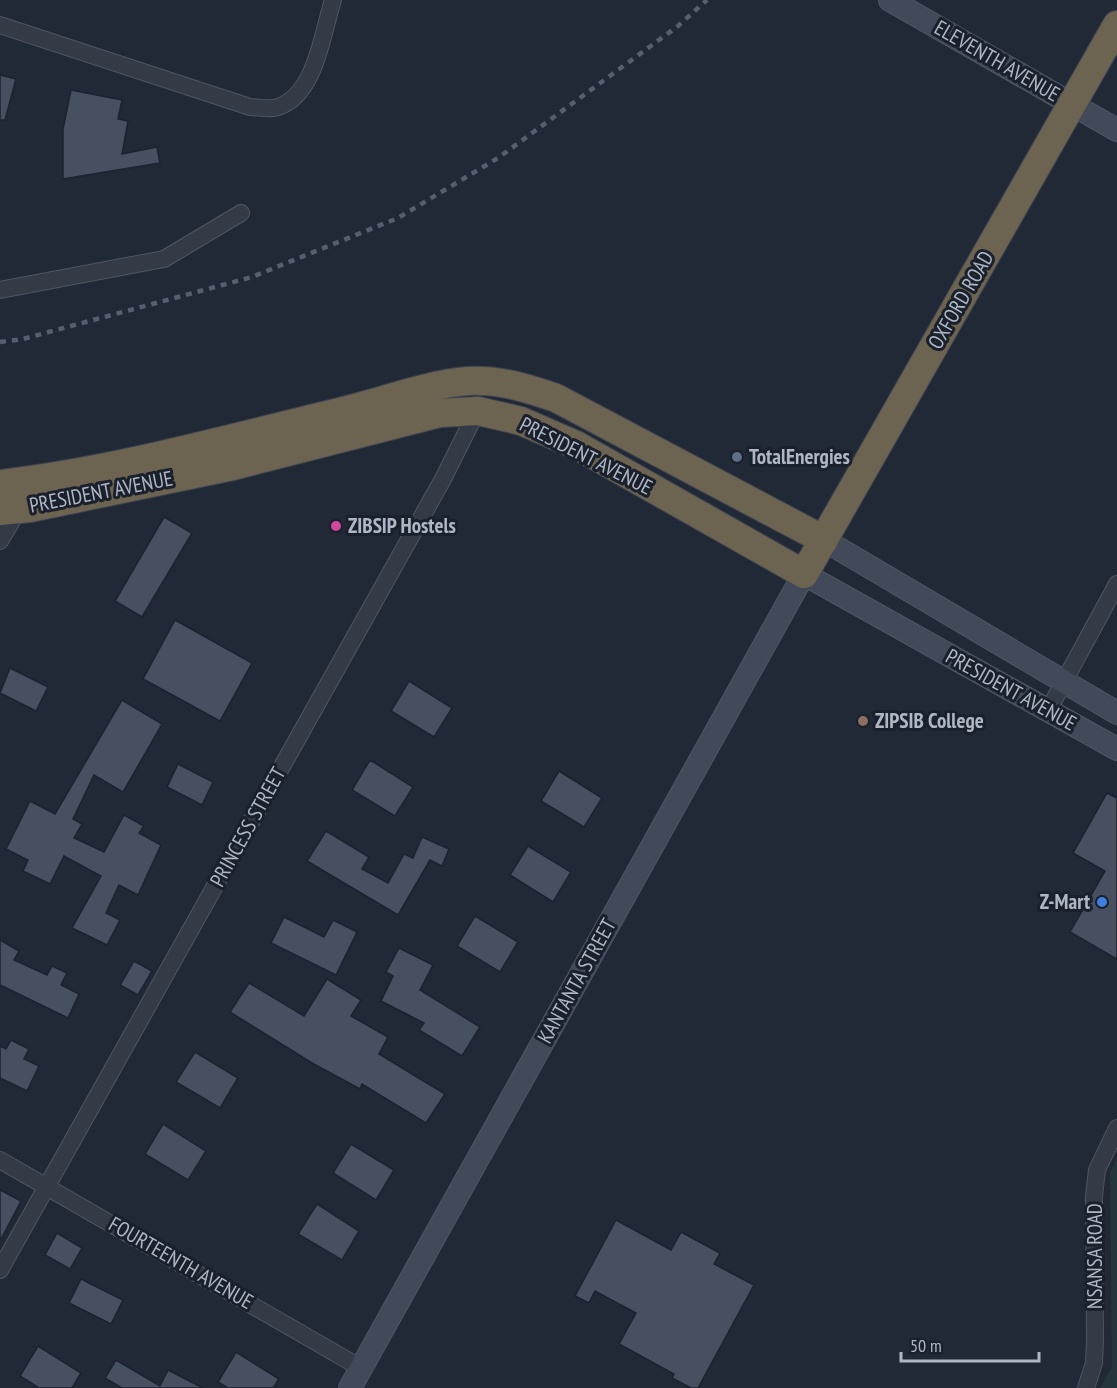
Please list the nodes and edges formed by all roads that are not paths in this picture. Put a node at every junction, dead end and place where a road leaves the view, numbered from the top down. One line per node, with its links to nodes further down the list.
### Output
1 (333, 0): 3 (street)
2 (891, 0): 5 (street, ELEVENTH AVENUE)
3 (0, 25)
4 (1117, 25): 5 (highway, OXFORD ROAD)
5 (1072, 104): 6 (street, ELEVENTH AVENUE); 17 (highway, OXFORD ROAD)
6 (1117, 130)
7 (241, 213): 8 (street)
8 (0, 290)
9 (488, 381): 10 (highway, PRESIDENT AVENUE); 11 (street, PRINCESS STREET); 14 (highway, PRESIDENT AVENUE)
10 (556, 398): 12 (highway); 13 (highway, PRESIDENT AVENUE)
11 (478, 411): 12 (highway, PRESIDENT AVENUE); 16 (highway, PRESIDENT AVENUE); 27 (street, PRINCESS STREET)
12 (541, 429): 15 (highway, PRESIDENT AVENUE)
13 (693, 470): 15 (highway); 17 (highway, PRESIDENT AVENUE)
14 (0, 484)
15 (674, 502): 19 (highway, PRESIDENT AVENUE)
16 (10, 510): 18 (street)
17 (824, 540): 19 (highway, OXFORD ROAD); 21 (street, PRESIDENT AVENUE)
18 (0, 541)
19 (804, 574): 22 (street, PRESIDENT AVENUE); 29 (street, KANTANTA STREET)
20 (1117, 584): 21 (street)
21 (1064, 682): 22 (street); 23 (street, PRESIDENT AVENUE)
22 (1048, 711): 24 (street, PRESIDENT AVENUE)
23 (1117, 713)
24 (1117, 749)
25 (1117, 1128): 31 (street, NSANSA ROAD)
26 (0, 1160): 27 (street, FOURTEENTH AVENUE)
27 (47, 1186): 28 (street, PRINCESS STREET); 29 (street, FOURTEENTH AVENUE)
28 (0, 1270)
29 (361, 1368): 30 (street, KANTANTA STREET)
30 (350, 1388)
31 (1086, 1388)

